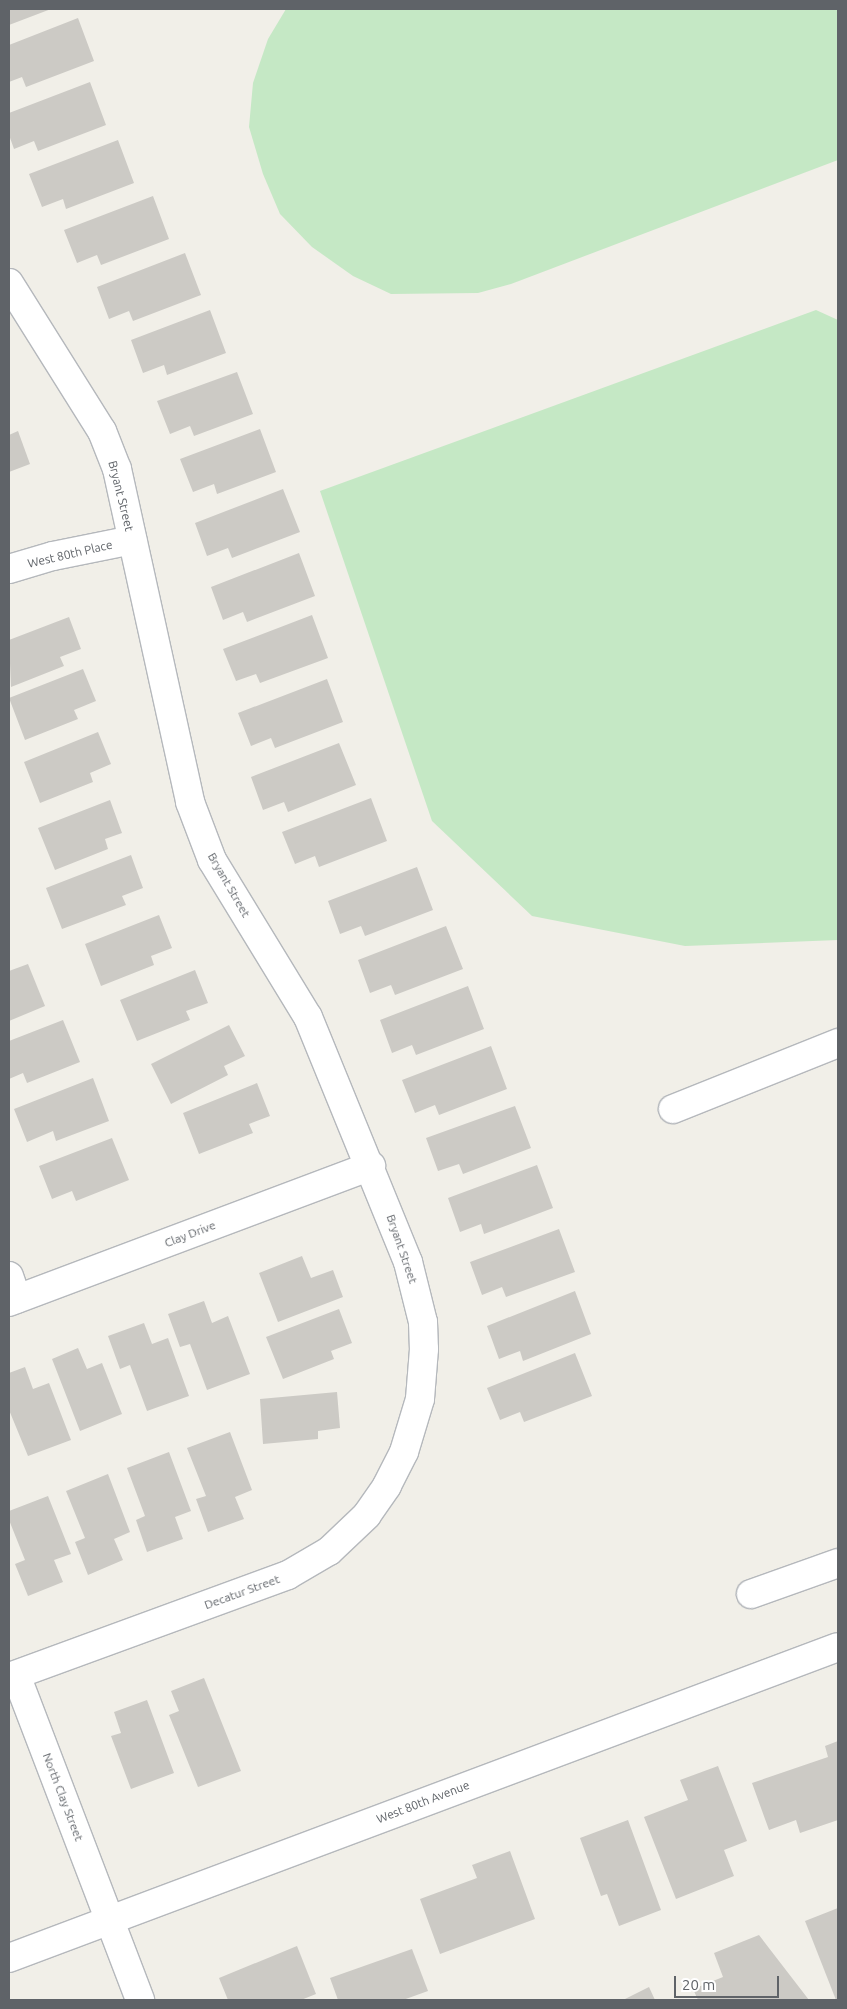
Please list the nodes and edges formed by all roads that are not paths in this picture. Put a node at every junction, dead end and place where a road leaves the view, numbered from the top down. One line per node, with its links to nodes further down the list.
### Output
1 (9, 283): 2 (street, Bryant Street)
2 (132, 540): 3 (street, West 80th Place); 6 (street, Bryant Street)
3 (9, 569)
4 (838, 1043): 5 (street)
5 (673, 1109)
6 (371, 1166): 7 (street, Clay Drive); 8 (street, Bryant Street)
7 (11, 1292)
8 (411, 1428): 12 (street, Decatur Street)
9 (838, 1563): 10 (street)
10 (751, 1594)
11 (838, 1647): 13 (street, West 80th Avenue)
12 (13, 1676): 13 (street, North Clay Street)
13 (110, 1920): 14 (street, West 80th Avenue); 15 (street, North Clay Street)
14 (9, 1958)
15 (140, 2000)

